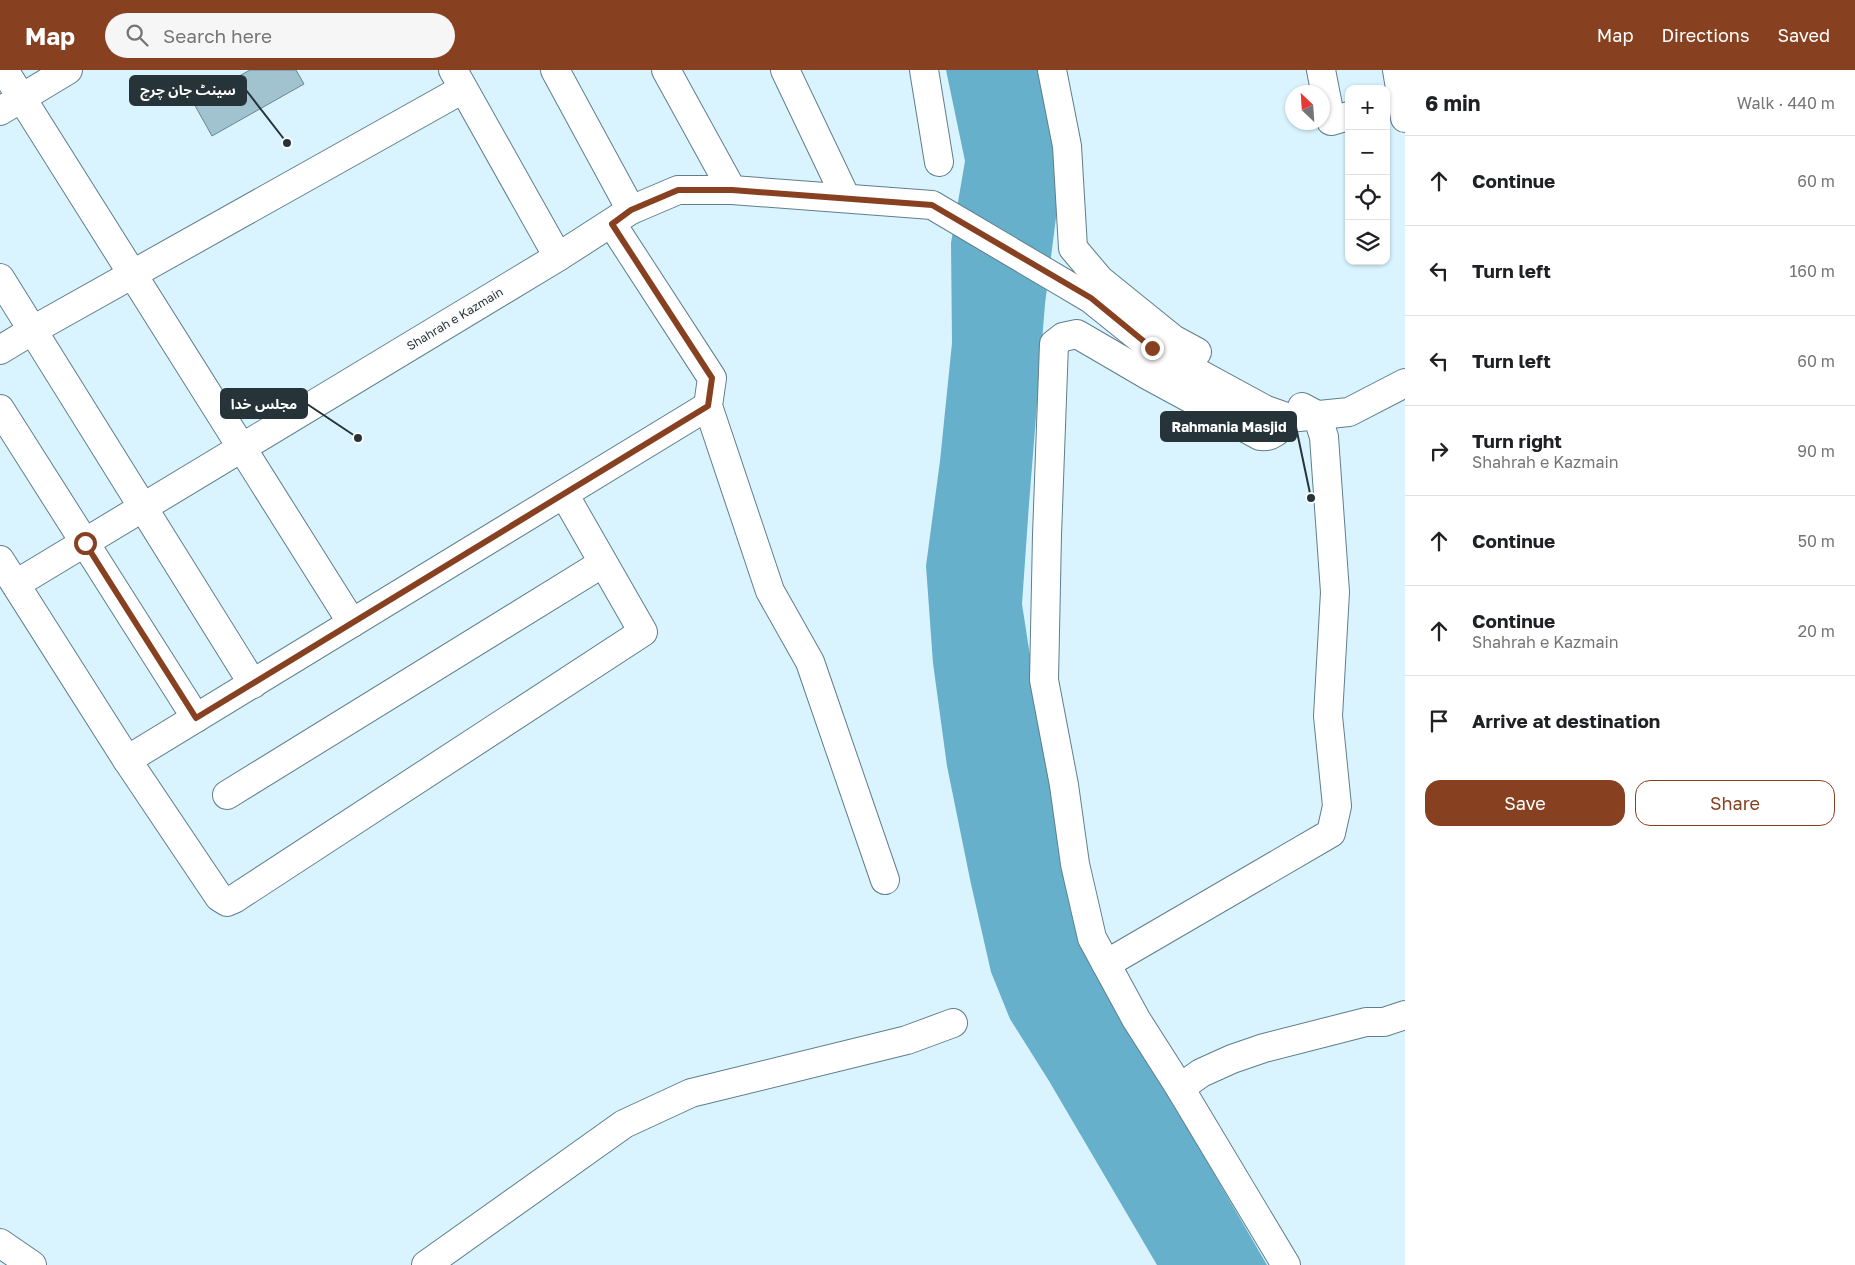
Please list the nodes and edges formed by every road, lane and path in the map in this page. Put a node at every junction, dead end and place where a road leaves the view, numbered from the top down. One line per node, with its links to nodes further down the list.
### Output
1 (4, 70): 11 (street)
2 (68, 70): 11 (street)
3 (555, 70): 17 (street)
4 (666, 70): 15 (street)
5 (785, 70): 16 (street)
6 (924, 70): 14 (street)
7 (1052, 70): 26 (street)
8 (1320, 70): 13 (street)
9 (1397, 70): 12 (street)
10 (458, 79): 18 (street); 19 (street)
11 (11, 105): 19 (street)
12 (1398, 109)
13 (1345, 117)
14 (939, 162)
15 (732, 190): 16 (street, Shahrah e Kazmain); 17 (street, Shahrah e Kazmain)
16 (846, 198): 27 (street, Shahrah e Kazmain)
17 (622, 217): 18 (street, Shahrah e Kazmain); 24 (street)
18 (558, 257): 28 (street, Shahrah e Kazmain)
19 (132, 274): 21 (street); 28 (street)
20 (0, 278): 21 (street)
21 (33, 330): 22 (street); 30 (street)
22 (0, 350)
23 (1405, 383): 26 (street)
24 (708, 406): 29 (street); 40 (street)
25 (0, 409): 31 (street)
26 (1317, 415): 27 (street); 41 (street)
27 (1289, 418): 41 (street)
28 (242, 448): 30 (street, Shahrah e Kazmain); 35 (street)
29 (564, 494): 33 (street); 35 (street)
30 (143, 508): 31 (street, Shahrah e Kazmain); 36 (street)
31 (85, 543): 34 (street, Shahrah e Kazmain); 37 (street)
32 (0, 560): 34 (street)
33 (604, 563): 38 (street); 39 (street)
34 (16, 584): 38 (street)
35 (352, 623): 36 (street)
36 (253, 684): 37 (street)
37 (196, 718): 38 (street)
38 (127, 760)
39 (227, 795)
40 (884, 880)
41 (1106, 964): 44 (street)
42 (1405, 1015): 44 (street)
43 (953, 1023): 47 (street)
44 (1180, 1088): 48 (street)
45 (0, 1243): 46 (street)
46 (32, 1265)
47 (426, 1265)
48 (1286, 1265)

